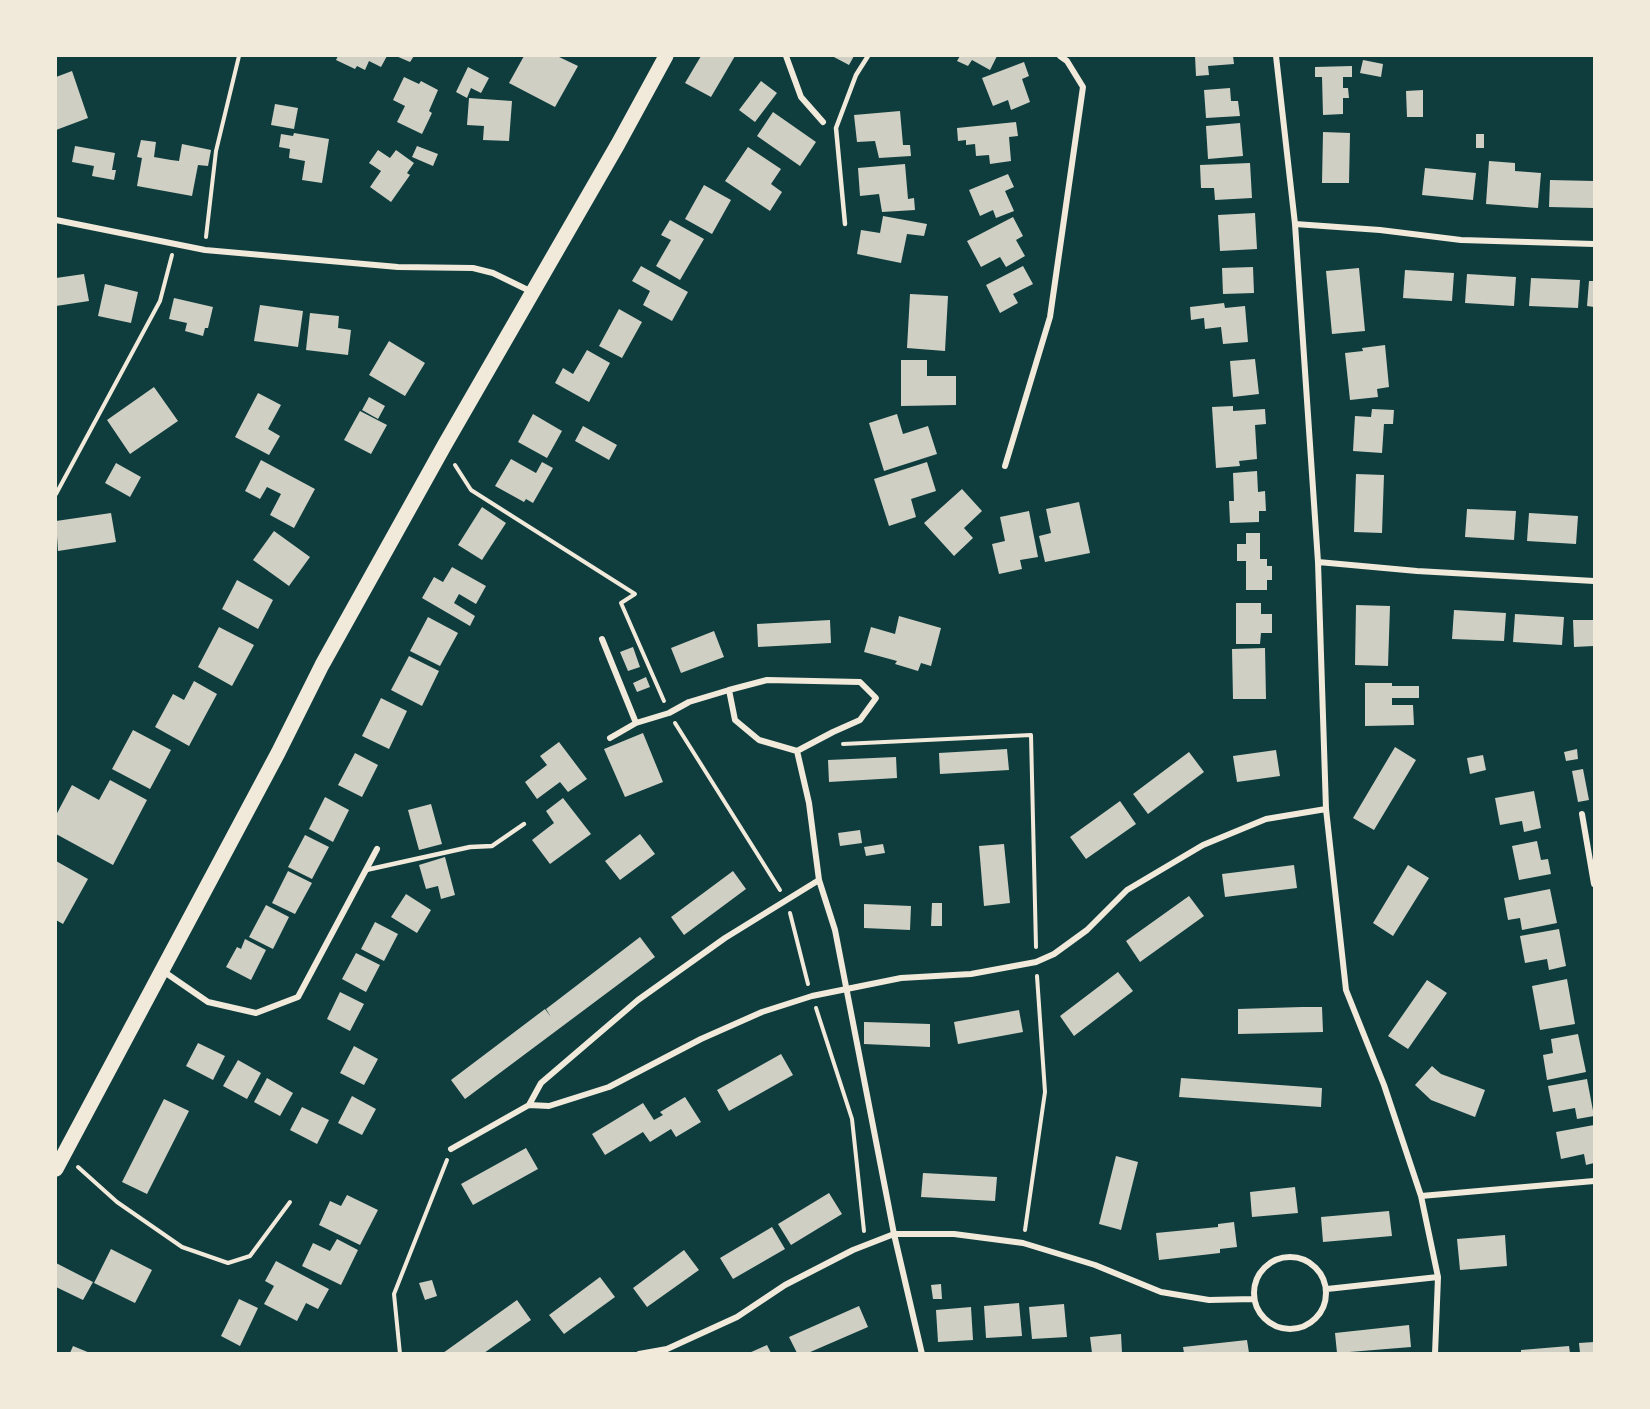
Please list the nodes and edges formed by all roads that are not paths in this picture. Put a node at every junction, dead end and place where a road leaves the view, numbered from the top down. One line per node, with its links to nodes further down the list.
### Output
1 (666, 56): 11 (main road)
2 (786, 56): 6 (street)
3 (868, 56): 8 (lane)
4 (1060, 56): 12 (street)
5 (1276, 56): 9 (street)
6 (823, 122)
7 (56, 220): 11 (street)
8 (845, 224)
9 (1295, 224): 10 (street); 13 (street)
10 (1594, 243)
11 (532, 292): 27 (main road)
12 (1005, 466)
13 (1317, 562): 14 (street); 20 (street)
14 (1594, 581)
15 (602, 639): 17 (street)
16 (729, 690): 17 (street); 19 (street); 19 (street)
17 (636, 723): 18 (street)
18 (610, 738)
19 (797, 752): 25 (street)
20 (1326, 809): 28 (street); 33 (street)
21 (1582, 814): 26 (street)
22 (524, 824): 24 (lane)
23 (377, 849): 24 (street)
24 (366, 870): 27 (street)
25 (819, 880): 28 (street); 29 (street)
26 (1594, 884)
27 (163, 970): 31 (main road)
28 (846, 988): 29 (street); 34 (street)
29 (529, 1105): 30 (street)
30 (452, 1149)
31 (56, 1169)
32 (1594, 1180): 33 (street)
33 (1421, 1196): 35 (street)
34 (894, 1234): 37 (street); 38 (street); 39 (street)
35 (1438, 1277): 36 (street); 40 (street)
36 (1328, 1289): 37 (street); 37 (street)
37 (1253, 1299)
38 (639, 1353)
39 (922, 1353)
40 (1436, 1353)

